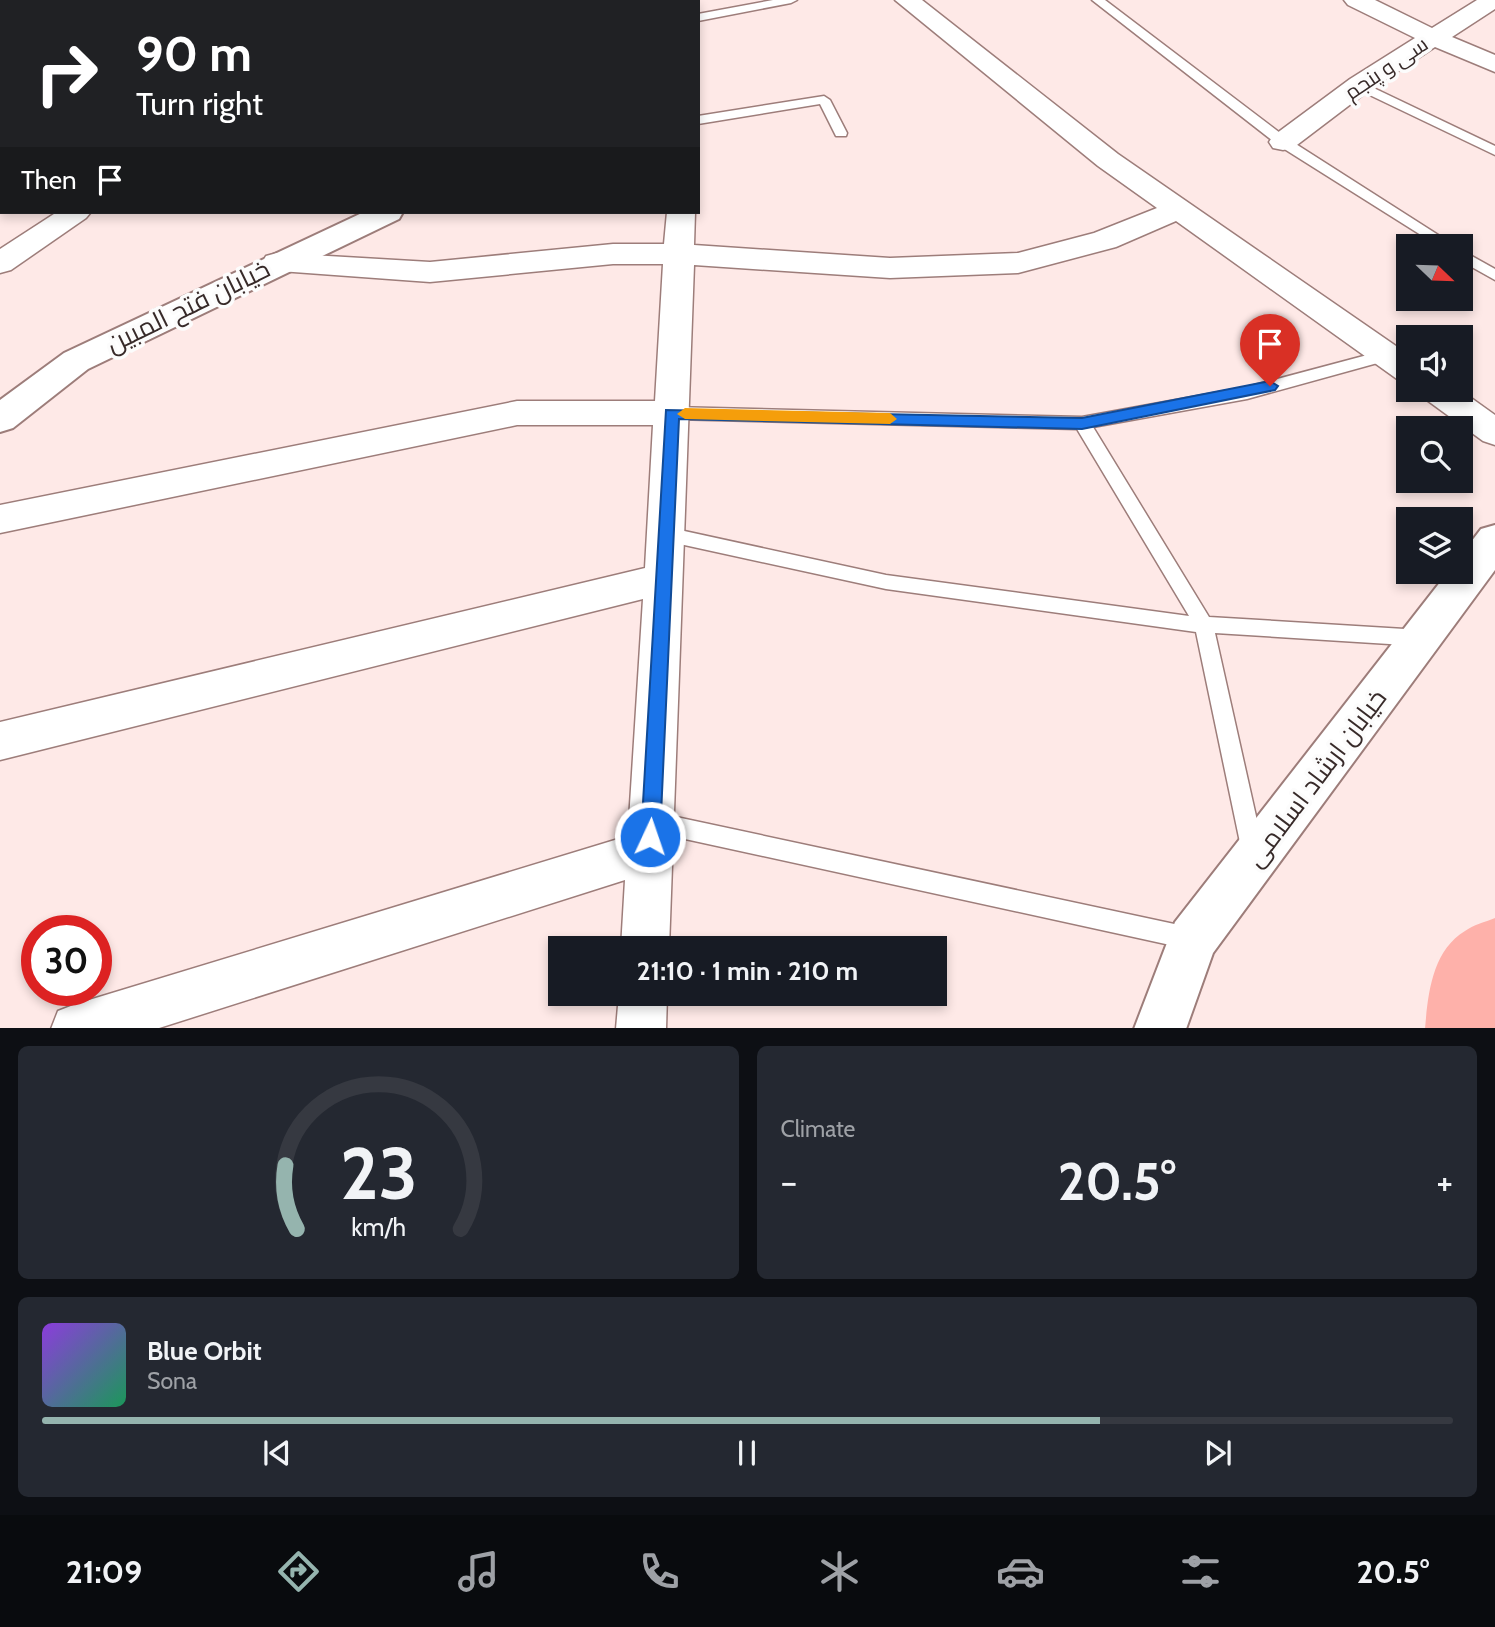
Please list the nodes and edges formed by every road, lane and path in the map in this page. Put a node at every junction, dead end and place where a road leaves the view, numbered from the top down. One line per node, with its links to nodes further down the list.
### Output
1 (791, 0): 6 (lane)
2 (907, 0): 14 (street)
3 (1098, 0): 12 (lane)
4 (1356, 0): 7 (street)
5 (1493, 0): 7 (street, سی و پنجم)
6 (700, 18)
7 (1432, 37): 8 (street); 9 (street, سی و پنجم)
8 (1495, 64)
9 (1359, 85): 12 (street, سی و پنجم); 13 (lane)
10 (700, 120): 11 (lane)
11 (841, 133)
12 (1283, 142): 18 (lane)
13 (1495, 151)
14 (1179, 209): 19 (street); 24 (street)
15 (73, 214): 21 (street)
16 (384, 214): 22 (main road, خیابان فتح المبین)
17 (681, 214): 19 (street)
18 (1429, 234)
19 (679, 254): 22 (street); 27 (street)
20 (1474, 262): 23 (lane)
21 (0, 263)
22 (277, 263): 28 (main road, خیابان فتح المبین)
23 (1495, 275)
24 (1396, 362)
25 (1396, 363): 29 (lane)
26 (1453, 402): 30 (street)
27 (672, 413): 29 (lane); 31 (street); 32 (street)
28 (0, 419)
29 (1082, 423): 35 (lane)
30 (1495, 432)
31 (0, 519)
32 (666, 534): 34 (street); 35 (lane)
33 (1495, 540): 36 (main road, خیابان ارشاد اسلامی)
34 (663, 579): 37 (street); 38 (street)
35 (1204, 625): 36 (lane); 39 (lane)
36 (1421, 638): 39 (main road, خیابان ارشاد اسلامی)
37 (0, 741)
38 (650, 837): 40 (street); 41 (lane); 43 (street)
39 (1254, 859): 41 (main road, خیابان ارشاد اسلامی)
40 (646, 936)
41 (1193, 939): 45 (main road, خیابان ارشاد اسلامی)
42 (642, 1006): 44 (street)
43 (76, 1028)
44 (641, 1028)
45 (1160, 1028)

